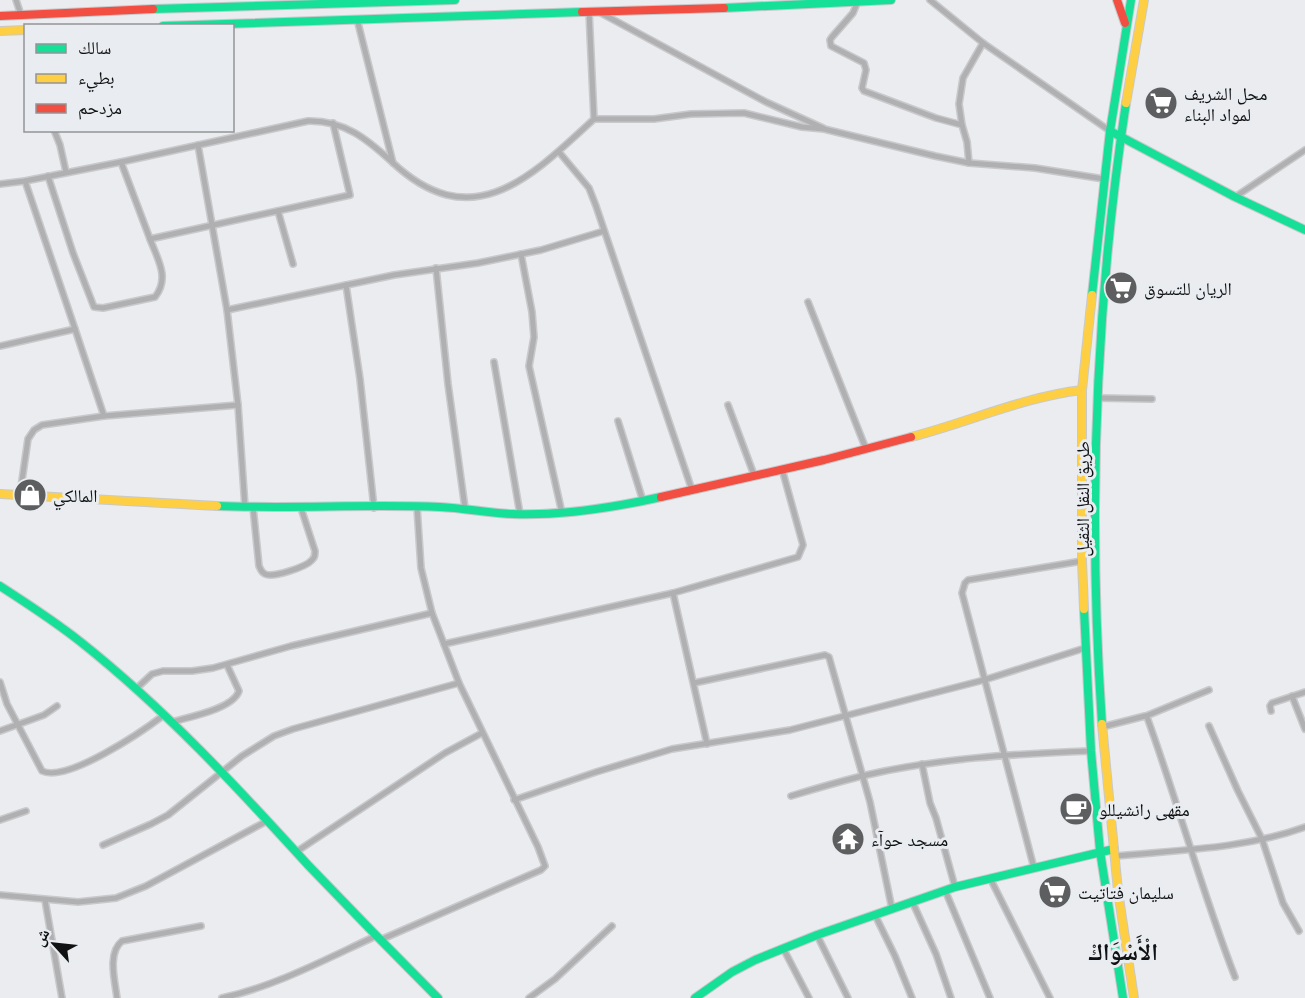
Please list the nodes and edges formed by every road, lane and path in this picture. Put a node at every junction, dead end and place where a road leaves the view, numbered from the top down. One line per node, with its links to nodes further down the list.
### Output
1 (16, 0): 11 (street)
2 (456, 0): 11 (main road); 12 (main road)
3 (891, 0): 8 (main road)
4 (930, 0): 19 (street)
5 (1117, 0): 17 (main road)
6 (1131, 0): 17 (main road, طريق النقل الثقيل)
7 (1144, 0): 26 (main road, طريق النقل الثقيل)
8 (858, 2): 10 (main road); 22 (street)
9 (589, 11): 10 (main road); 12 (main road); 20 (street)
10 (598, 11): 23 (street)
11 (21, 15): 13 (main road)
12 (456, 15): 14 (main road)
13 (0, 16)
14 (357, 19): 15 (main road); 31 (street)
15 (219, 24)
16 (24, 30): 18 (main road)
17 (1125, 30): 24 (main road, طريق النقل الثقيل)
18 (0, 31)
19 (983, 43): 22 (street); 24 (street)
20 (594, 119): 23 (street); 29 (street)
21 (333, 123): 27 (street); 31 (street); 39 (street)
22 (962, 125): 32 (street)
23 (824, 129): 32 (street)
24 (1110, 131): 26 (main road); 35 (main road, طريق النقل الثقيل)
25 (55, 132): 33 (street)
26 (1121, 137): 38 (main road); 54 (main road, طريق النقل الثقيل)
27 (198, 145): 30 (street); 40 (street)
28 (1305, 150): 38 (street)
29 (559, 152): 31 (street); 42 (street)
30 (121, 162): 33 (street); 43 (street)
31 (393, 163)
32 (969, 163): 35 (street)
33 (66, 172): 34 (street)
34 (48, 176): 36 (street); 43 (street)
35 (1104, 179): 53 (main road, طريق النقل الثقيل)
36 (25, 181): 37 (street); 50 (street)
37 (0, 184)
38 (1235, 197): 41 (main road)
39 (278, 211): 40 (street); 45 (street)
40 (212, 224): 43 (street); 49 (street)
41 (1305, 230)
42 (604, 231): 44 (street); 63 (street)
43 (150, 239)
44 (521, 254): 46 (street); 72 (street)
45 (293, 264)
46 (436, 268): 47 (street); 71 (street)
47 (346, 285): 49 (street); 70 (street)
48 (808, 302): 60 (street)
49 (227, 310): 56 (street)
50 (75, 329): 51 (street); 58 (street)
51 (0, 346)
52 (494, 362): 73 (street)
53 (1082, 390): 60 (main road); 74 (main road, طريق النقل الثقيل)
54 (1098, 398): 55 (street); 97 (main road, طريق النقل الثقيل)
55 (1152, 399)
56 (238, 405): 58 (street); 67 (street)
57 (728, 405): 62 (street)
58 (104, 416): 65 (street)
59 (618, 422): 66 (street)
60 (866, 449): 61 (main road)
61 (782, 469): 62 (main road); 76 (street)
62 (753, 475): 63 (main road)
63 (692, 490): 66 (main road)
64 (0, 494): 65 (main road)
65 (20, 494): 67 (main road)
66 (643, 501): 72 (main road)
67 (249, 507): 69 (main road); 69 (street)
68 (417, 507): 70 (main road); 71 (main road); 77 (street)
69 (301, 508): 70 (main road)
70 (374, 508)
71 (465, 508): 73 (main road)
72 (562, 513): 73 (main road)
73 (520, 514)
74 (1082, 561): 79 (main road, طريق النقل الثقيل); 81 (street)
75 (0, 586): 85 (main road)
76 (673, 593): 78 (street); 84 (street)
77 (432, 614): 78 (street); 80 (street)
78 (444, 644): 83 (street)
79 (1085, 648): 81 (street); 102 (main road, طريق النقل الثقيل)
80 (226, 665): 85 (street); 94 (street)
81 (984, 680): 92 (street); 103 (street)
82 (0, 682): 95 (street)
83 (459, 683): 100 (street); 105 (street)
84 (694, 683): 92 (street); 101 (street)
85 (137, 688): 91 (main road)
86 (1209, 690): 93 (street)
87 (1305, 692): 88 (street)
88 (1292, 696): 90 (street); 98 (street)
89 (57, 706): 95 (street)
90 (1271, 711)
91 (164, 715): 94 (main road); 95 (street)
92 (845, 715): 101 (street); 106 (street)
93 (1146, 716): 97 (street); 116 (street)
94 (172, 722): 105 (main road)
95 (19, 724): 99 (street)
96 (1209, 726): 113 (street)
97 (1102, 727): 118 (main road, طريق النقل الثقيل)
98 (1305, 729)
99 (0, 731)
100 (482, 733): 108 (street); 117 (street)
101 (707, 744): 108 (street)
102 (1091, 752): 103 (street); 115 (main road, طريق النقل الثقيل)
103 (1005, 754): 104 (street); 119 (street)
104 (922, 764): 106 (street); 121 (street)
105 (221, 772): 111 (main road); 114 (street)
106 (863, 776): 107 (street); 126 (street)
107 (791, 796)
108 (514, 800): 132 (street)
109 (26, 811): 110 (street)
110 (0, 820)
111 (267, 821): 117 (main road); 124 (street)
112 (1305, 826): 113 (street)
113 (1262, 839): 116 (street); 130 (street)
114 (103, 845)
115 (1100, 851): 118 (main road); 119 (main road); 147 (main road, طريق النقل الثقيل)
116 (1192, 851): 118 (street); 134 (street)
117 (296, 852): 132 (main road)
118 (1115, 853): 148 (main road, طريق النقل الثقيل)
119 (1034, 868): 120 (main road)
120 (990, 878): 121 (main road); 146 (street)
121 (955, 887): 122 (main road)
122 (945, 890): 125 (main road); 145 (street)
123 (0, 895): 124 (street)
124 (45, 900): 135 (street)
125 (912, 901): 126 (main road); 144 (street)
126 (892, 909): 127 (main road)
127 (875, 915): 131 (main road); 143 (street)
128 (201, 926): 136 (street)
129 (612, 926): 139 (street)
130 (1299, 931)
131 (817, 935): 133 (main road); 142 (street)
132 (378, 938): 137 (street); 138 (main road)
133 (783, 948): 140 (main road); 141 (street)
134 (1235, 977)
135 (62, 998)
136 (117, 998)
137 (222, 998)
138 (438, 998)
139 (529, 998)
140 (695, 998)
141 (808, 998)
142 (848, 998)
143 (912, 998)
144 (951, 998)
145 (990, 998)
146 (1050, 998)
147 (1123, 998)
148 (1134, 998)

